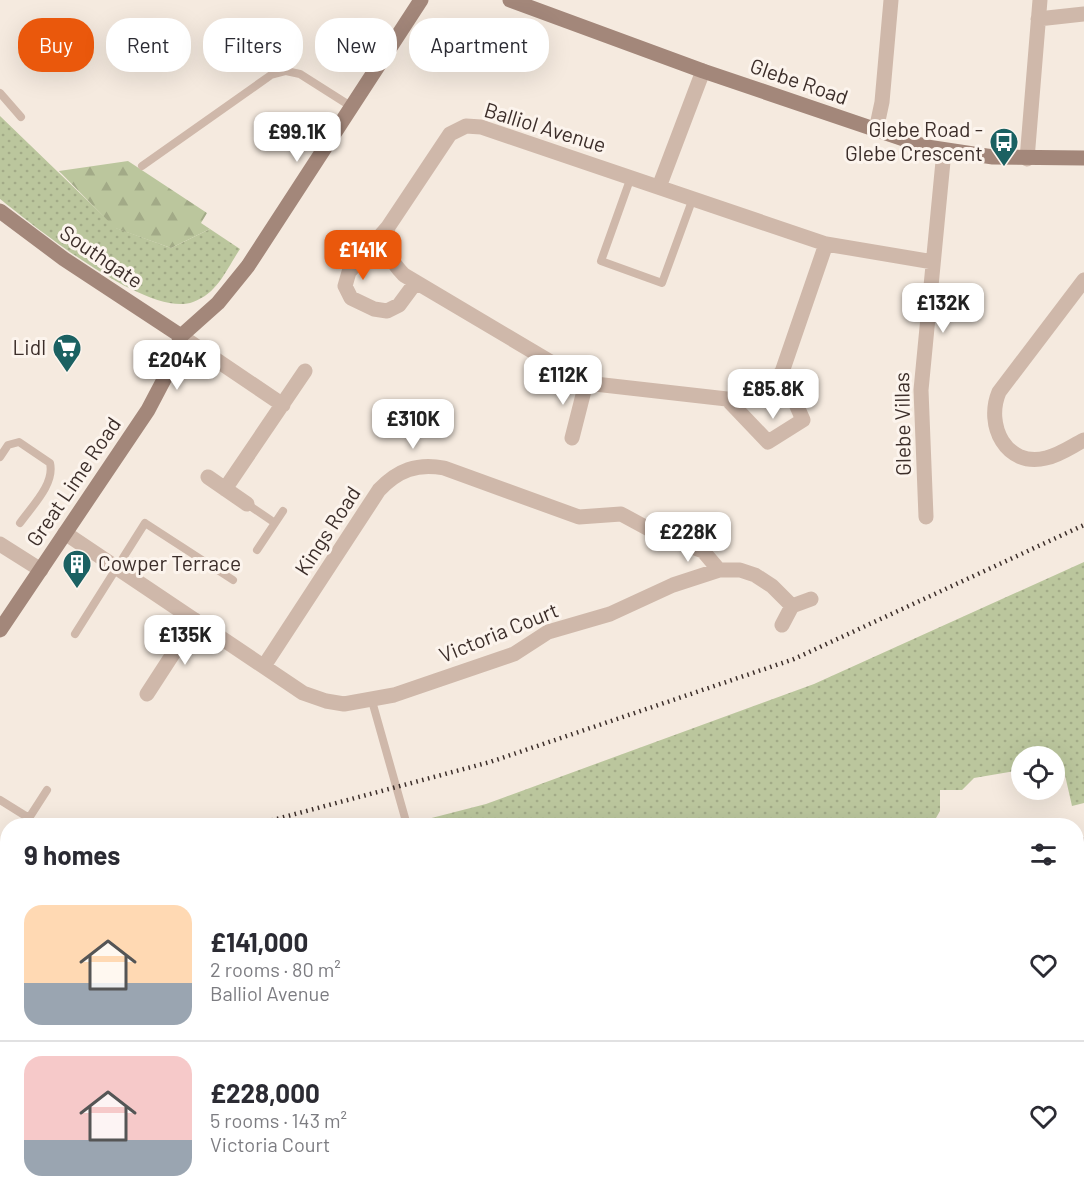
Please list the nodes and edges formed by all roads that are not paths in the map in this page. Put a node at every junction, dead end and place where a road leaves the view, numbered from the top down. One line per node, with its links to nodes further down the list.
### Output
1 (421, 0): 9 (street, Great Lime Road)
2 (891, 0): 11 (street)
3 (1040, 0): 6 (street)
4 (514, 1): 7 (street, Glebe Road)
5 (1084, 14): 6 (street)
6 (1038, 19): 14 (street)
7 (703, 71): 11 (street, Glebe Road); 17 (street)
8 (0, 93): 10 (lane)
9 (352, 107): 15 (lane); 25 (street, Great Lime Road)
10 (21, 117)
11 (876, 130): 12 (street, Glebe Road)
12 (944, 151): 14 (street, Glebe Road); 22 (street, Glebe Villas)
13 (1084, 158): 14 (street, Glebe Road)
14 (1027, 159)
15 (142, 166)
16 (631, 177): 17 (street, Balliol Avenue); 18 (lane); 20 (street, Balliol Avenue)
17 (659, 187): 18 (street, Balliol Avenue)
18 (693, 198): 21 (street)
19 (0, 211): 25 (street, Southgate)
20 (388, 227): 24 (street); 24 (street, Balliol Avenue)
21 (826, 244): 22 (street); 27 (street)
22 (933, 262): 38 (street, Glebe Villas)
23 (1084, 280): 32 (street)
24 (416, 282): 28 (street)
25 (181, 336): 30 (street); 41 (street, Great Lime Road)
26 (305, 371): 30 (street)
27 (782, 372): 29 (street); 29 (street)
28 (586, 383): 29 (street); 31 (street)
29 (727, 399)
30 (283, 405): 35 (street)
31 (572, 438)
32 (1084, 440)
33 (0, 457): 39 (lane)
34 (208, 477): 35 (street)
35 (225, 489): 36 (street)
36 (247, 504): 40 (lane)
37 (283, 511): 40 (lane)
38 (926, 517)
39 (21, 523)
40 (275, 523): 43 (lane)
41 (65, 533): 44 (street, Victoria Court); 45 (street, Great Lime Road)
42 (0, 544): 45 (street)
43 (256, 550)
44 (117, 568): 47 (lane); 50 (street, Victoria Court); 53 (lane)
45 (41, 570): 52 (street, Great Lime Road)
46 (719, 570): 49 (street, Victoria Court); 54 (street, Kings Road); 56 (street, Victoria Court)
47 (233, 580)
48 (811, 599): 49 (street)
49 (792, 606): 51 (street)
50 (195, 620): 54 (street, Victoria Court); 55 (street)
51 (782, 625)
52 (0, 630)
53 (75, 634)
54 (264, 666): 56 (street, Victoria Court)
55 (147, 694)
56 (372, 701): 59 (lane)
57 (47, 790): 58 (lane)
58 (0, 800)
59 (405, 818)

